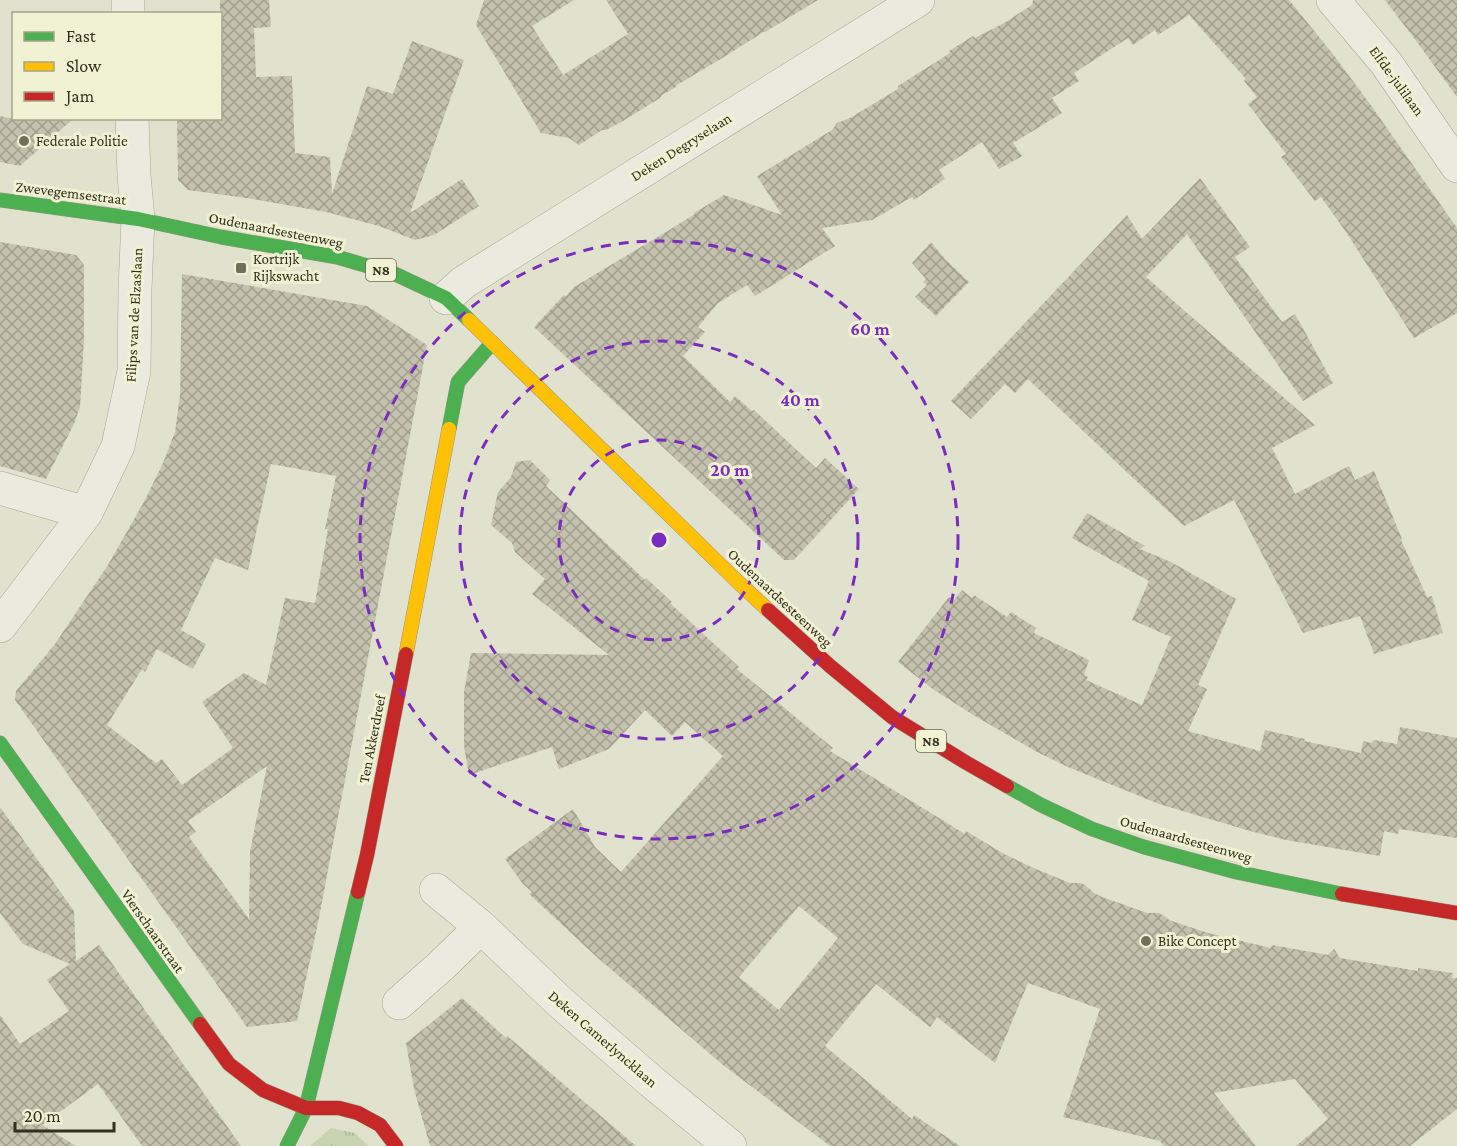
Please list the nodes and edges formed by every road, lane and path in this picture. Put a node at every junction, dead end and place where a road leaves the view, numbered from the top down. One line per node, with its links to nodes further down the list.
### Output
1 (918, 0): 7 (street, Deken Degryselaan)
2 (1333, 0): 4 (street, Elfde-julilaan)
3 (132, 120): 6 (street, Filips van de Elzaslaan)
4 (1457, 166)
5 (0, 200): 6 (main road, Zwevegemsestraat / N8)
6 (138, 219): 7 (main road, Oudenaardsesteenweg / N8); 10 (street, Filips van de Elzaslaan)
7 (446, 298): 8 (main road, Oudenaardsesteenweg / N8)
8 (492, 343): 14 (main road, Oudenaardsesteenweg / N8); 17 (main road, Ten Akkerdreef)
9 (0, 488): 10 (street)
10 (86, 513): 11 (street, Filips van de Elzaslaan)
11 (0, 626)
12 (0, 742): 17 (main road, Vierschaarstraat)
13 (436, 890): 15 (street, Deken Camerlyncklaan)
14 (1457, 913)
15 (481, 927): 16 (street); 20 (street, Deken Camerlyncklaan)
16 (399, 1003)
17 (306, 1108): 18 (main road, Ten Akkerdreef); 19 (main road)
18 (287, 1146)
19 (396, 1146)
20 (730, 1146)

